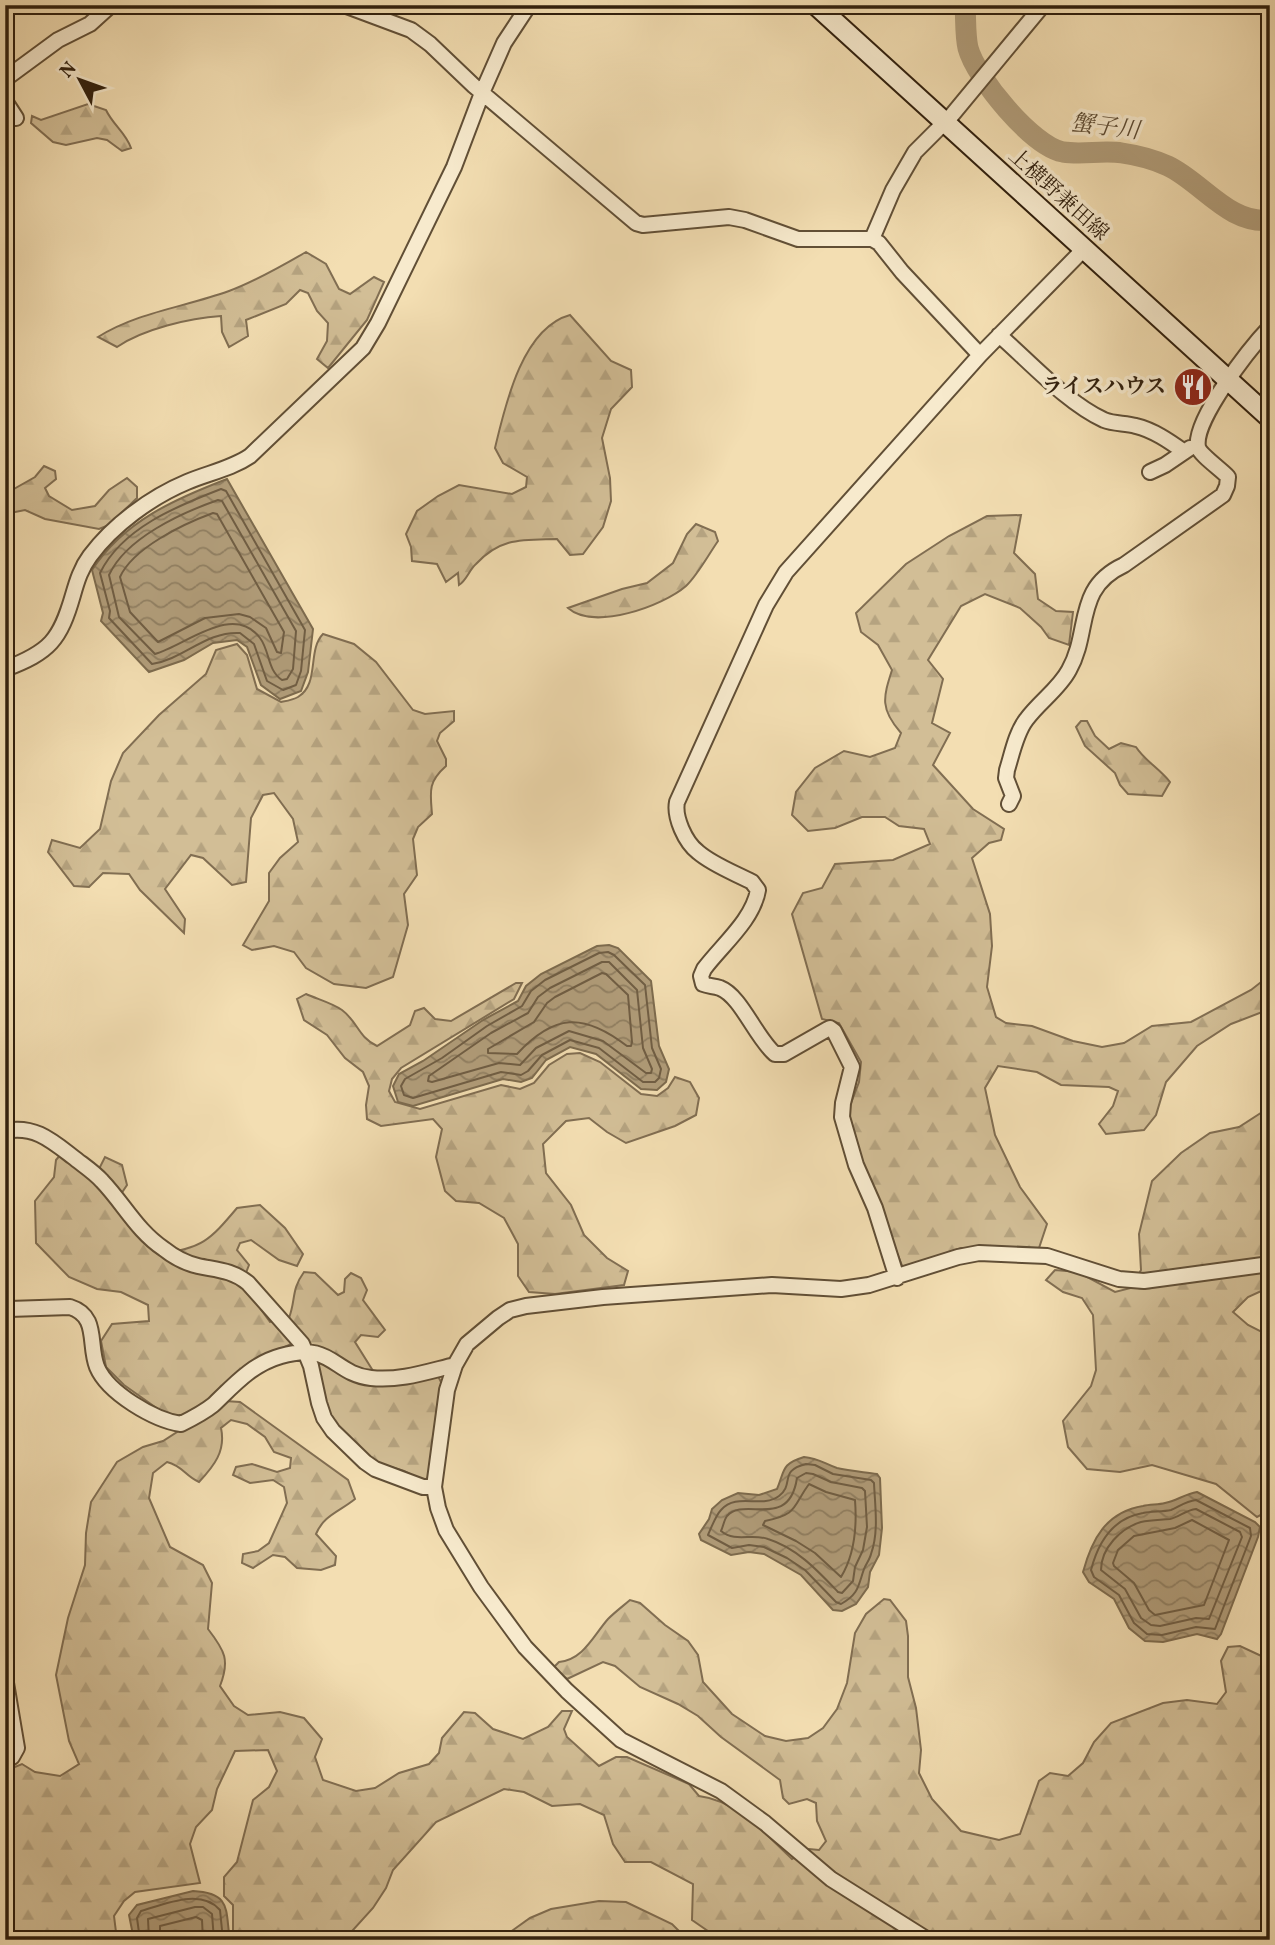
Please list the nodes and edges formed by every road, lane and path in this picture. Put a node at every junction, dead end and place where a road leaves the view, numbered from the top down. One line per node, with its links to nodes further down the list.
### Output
1 (111, 5): 6 (street)
2 (344, 5): 7 (street)
3 (529, 5): 7 (street)
4 (816, 5): 10 (main road, 上横野兼田線)
5 (1043, 5): 10 (street)
6 (5, 79)
7 (482, 93): 11 (street); 21 (street)
8 (5, 101): 9 (street)
9 (16, 118)
10 (944, 122): 11 (street); 12 (main road, 上横野兼田線)
11 (872, 239): 15 (street)
12 (1084, 249): 14 (street); 16 (main road, 上横野兼田線)
13 (1270, 327): 16 (street)
14 (999, 335): 15 (street); 19 (street)
15 (980, 355): 25 (street)
16 (1227, 380): 17 (main road, 上横野兼田線); 18 (street)
17 (1270, 418)
18 (1198, 445): 19 (street); 22 (street)
19 (1183, 452): 20 (street)
20 (1150, 472)
21 (5, 669)
22 (1009, 804)
23 (5, 1131): 27 (street)
24 (1270, 1264): 25 (street)
25 (897, 1278): 28 (street)
26 (5, 1312): 27 (street)
27 (306, 1351): 28 (street); 29 (street)
28 (454, 1365): 29 (street)
29 (434, 1487): 32 (street)
30 (5, 1677): 31 (street)
31 (5, 1761)
32 (928, 1940)

